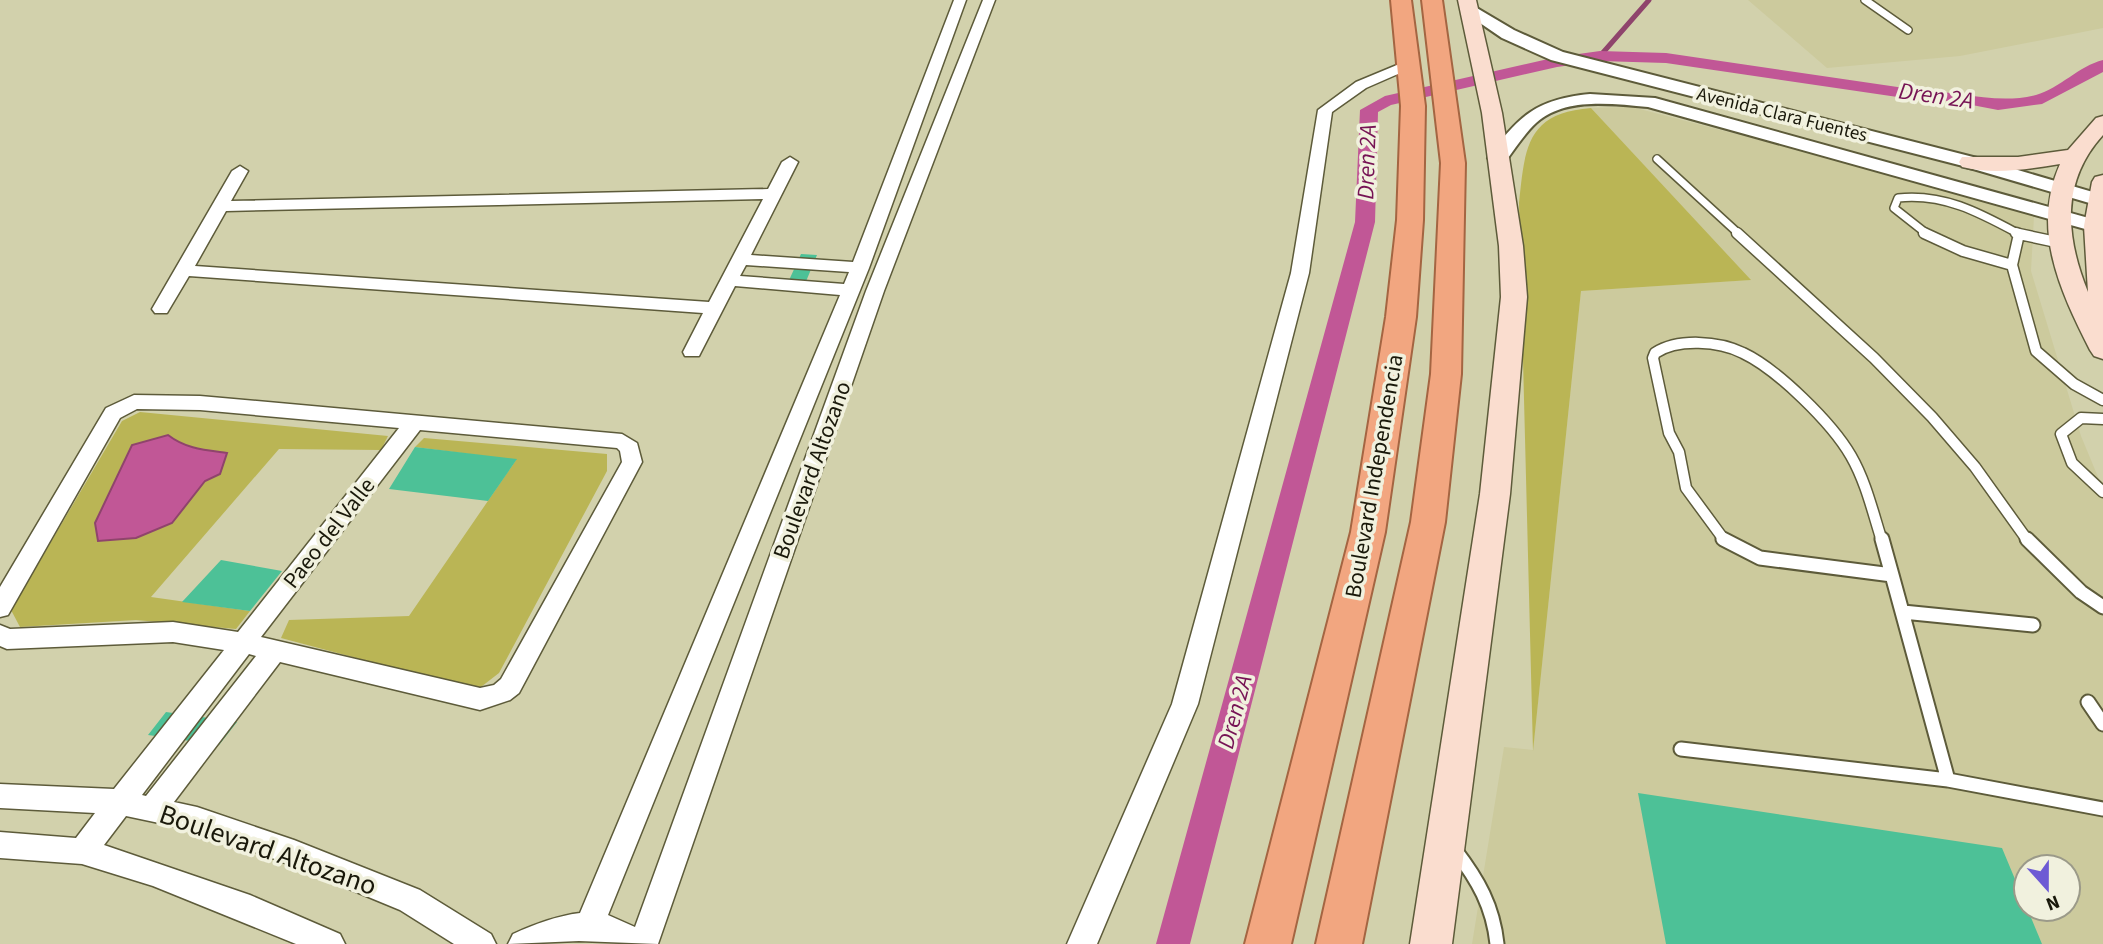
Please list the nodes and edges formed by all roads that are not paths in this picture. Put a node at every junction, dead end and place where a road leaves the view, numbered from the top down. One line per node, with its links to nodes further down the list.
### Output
1 (960, 0): 30 (street, Boulevard Altozano)
2 (989, 0): 67 (street, Boulevard Altozano)
3 (1401, 0): 9 (highway, Boulevard Independencia)
4 (1432, 0): 11 (highway, Boulevard Independencia)
5 (1865, 0): 7 (lane)
6 (1469, 4): 8 (street, Avenida Clara Fuentes); 14 (main road)
7 (1908, 30)
8 (1557, 56): 10 (street, Avenida Clara Fuentes)
9 (1409, 64): 11 (highway, Boulevard Independencia); 68 (street)
10 (1595, 67): 17 (street, Avenida Clara Fuentes)
11 (1427, 92): 69 (highway, Boulevard Independencia); 70 (highway, Boulevard Independencia)
12 (2103, 122): 13 (main road)
13 (2075, 155): 17 (main road); 19 (main road)
14 (1498, 158): 23 (street, Avenida Clara Fuentes); 59 (main road)
15 (1657, 159): 44 (lane)
16 (790, 162): 20 (street)
17 (1970, 162): 19 (street, Avenida Clara Fuentes)
18 (240, 171): 22 (street)
19 (2062, 189): 21 (street, Avenida Clara Fuentes); 23 (main road)
20 (775, 194): 22 (street); 28 (street)
21 (2102, 194): 24 (main road)
22 (220, 206): 31 (street)
23 (2057, 214): 24 (street, Avenida Clara Fuentes); 26 (main road)
24 (2099, 227): 27 (main road)
25 (2019, 234): 26 (lane); 29 (lane); 29 (lane)
26 (2061, 243): 37 (main road)
27 (2101, 258): 36 (main road)
28 (741, 259): 30 (street); 32 (street)
29 (2012, 265): 39 (lane)
30 (860, 268): 33 (street, Boulevard Altozano)
31 (184, 270): 34 (street); 35 (street)
32 (730, 280): 33 (street); 34 (street)
33 (851, 290): 62 (street, Boulevard Altozano)
34 (715, 308): 38 (street)
35 (161, 309)
36 (2103, 323)
37 (2103, 350)
38 (692, 352)
39 (2103, 400)
40 (2103, 419): 42 (lane)
41 (414, 423): 45 (street); 49 (street, Paeo del Valle); 50 (street)
42 (2103, 492)
43 (1893, 575): 43 (lane); 46 (lane)
44 (2103, 607)
45 (0, 608)
46 (1903, 612): 47 (lane); 54 (lane)
47 (2033, 625)
48 (0, 635): 49 (street)
49 (243, 643): 50 (street); 56 (street, Paeo del Valle)
50 (275, 650): 57 (street)
51 (2088, 702): 52 (lane)
52 (2103, 724)
53 (1681, 749): 54 (lane)
54 (1948, 780): 58 (lane)
55 (0, 796): 56 (street, Boulevard Altozano)
56 (119, 802): 57 (street, Boulevard Altozano); 61 (street, Paeo del Valle)
57 (152, 809): 64 (street, Boulevard Altozano)
58 (2103, 809)
59 (1447, 841): 71 (main road); 72 (lane)
60 (0, 845): 61 (street)
61 (82, 851): 63 (street)
62 (589, 926): 65 (street); 66 (street)
63 (330, 944)
64 (481, 944)
65 (523, 944)
66 (634, 944)
67 (643, 944)
68 (1082, 944)
69 (1268, 944)
70 (1339, 944)
71 (1431, 944)
72 (1497, 944)

